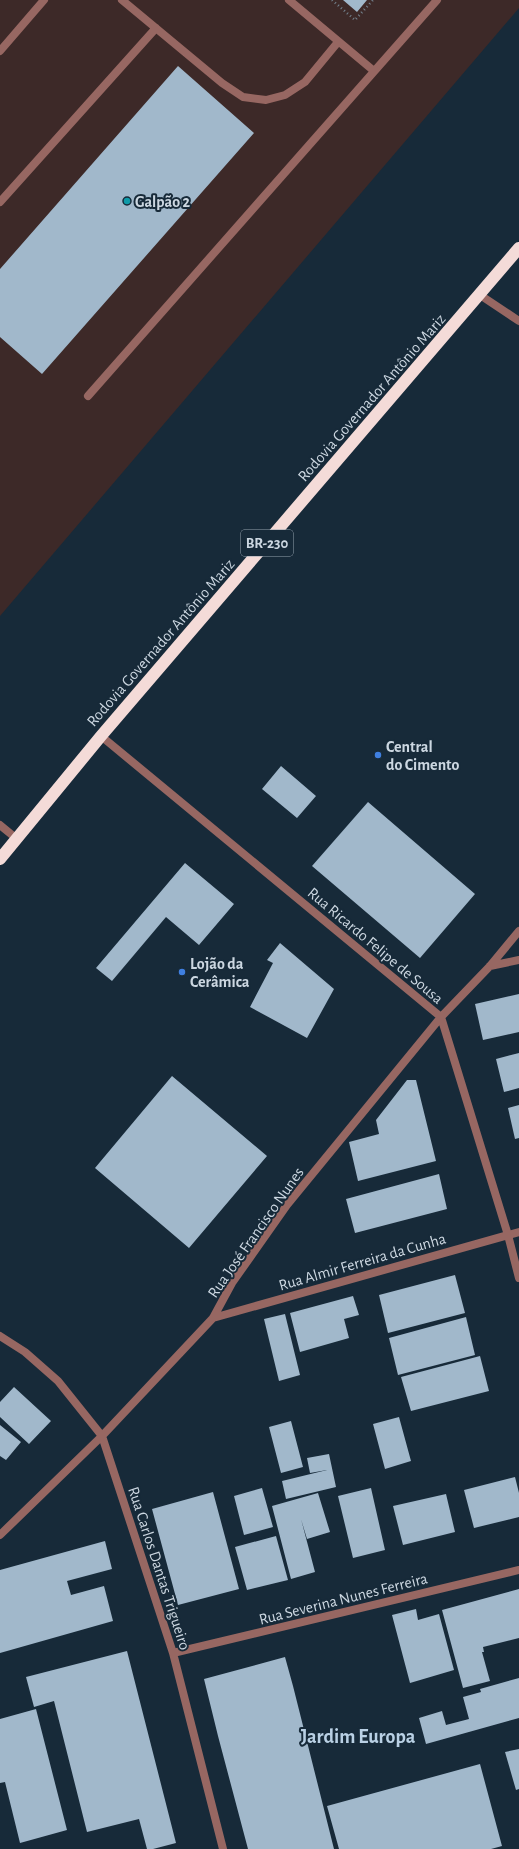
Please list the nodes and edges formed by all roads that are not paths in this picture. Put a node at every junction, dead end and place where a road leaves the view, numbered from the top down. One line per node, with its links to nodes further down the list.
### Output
1 (44, 0): 7 (street)
2 (122, 0): 5 (street)
3 (289, 0): 6 (street)
4 (437, 0): 8 (street)
5 (156, 28): 6 (street); 9 (street)
6 (338, 42): 8 (street)
7 (0, 51)
8 (374, 71): 13 (street)
9 (0, 202)
10 (519, 248): 11 (highway, Rodovia Governador Antônio Mariz / BR-230)
11 (480, 295): 12 (street); 14 (highway, Rodovia Governador Antônio Mariz / BR-230)
12 (519, 321)
13 (88, 396)
14 (101, 736): 16 (highway, Rodovia Governador Antônio Mariz / BR-230); 21 (street, Rua Ricardo Felipe de Sousa)
15 (0, 825): 16 (street)
16 (17, 839): 17 (highway, Rodovia Governador Antônio Mariz / BR-230)
17 (0, 859)
18 (519, 931): 20 (street, Rua José Francisco Nunes)
19 (519, 960): 20 (street)
20 (490, 966): 21 (street, Rua José Francisco Nunes)
21 (441, 1017): 23 (street, Rua Ricardo Felipe de Sousa); 25 (street, Rua José Francisco Nunes)
22 (519, 1232): 23 (street, Rua Almir Ferreira da Cunha)
23 (508, 1235): 24 (street, Rua Ricardo Felipe de Sousa); 25 (street, Rua Almir Ferreira da Cunha)
24 (519, 1278)
25 (213, 1318): 27 (street, Rua José Francisco Nunes)
26 (0, 1336): 27 (street, Rua Carlos Dantas Trigueiro)
27 (102, 1436): 28 (street, Rua José Francisco Nunes); 30 (street, Rua Carlos Dantas Trigueiro)
28 (0, 1535)
29 (519, 1570): 30 (street, Rua Severina Nunes Ferreira)
30 (173, 1653): 31 (street, Rua Carlos Dantas Trigueiro)
31 (223, 1849)

